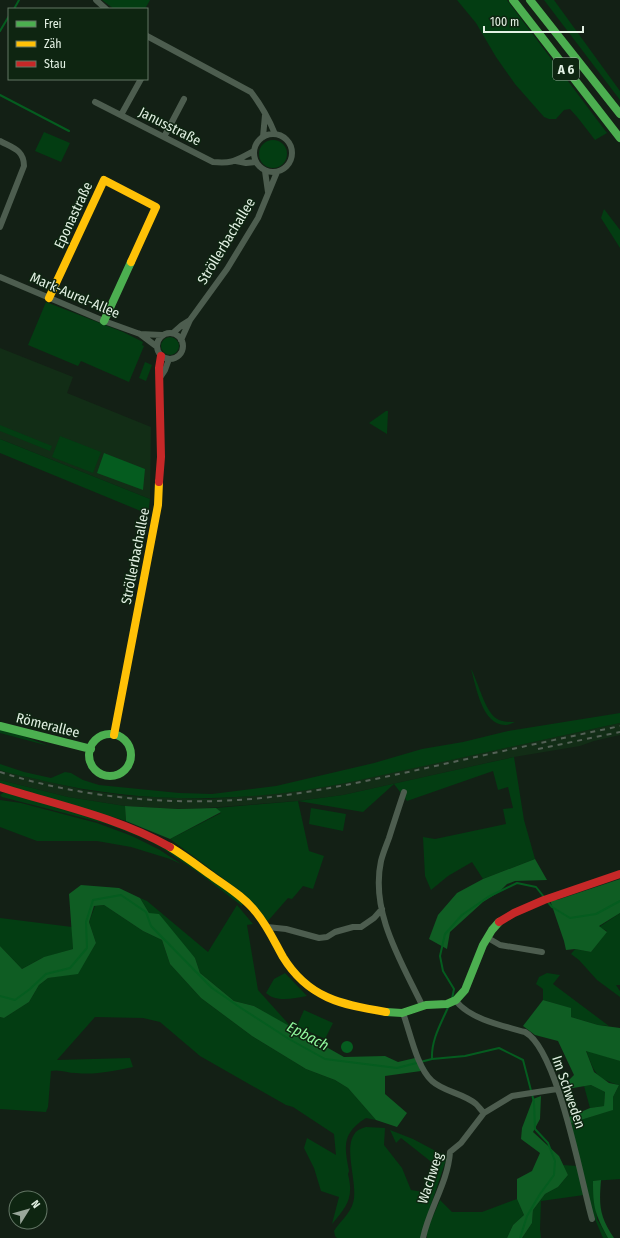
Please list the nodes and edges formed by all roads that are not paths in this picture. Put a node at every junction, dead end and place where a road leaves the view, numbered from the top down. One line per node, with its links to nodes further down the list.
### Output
1 (96, 0): 4 (street)
2 (513, 0): 15 (main road, A 6)
3 (530, 0): 9 (main road, A 6)
4 (105, 8)
5 (148, 37): 11 (street)
6 (140, 80): 10 (street)
7 (184, 99): 13 (street)
8 (95, 102): 10 (street, Janusstraße)
9 (620, 114)
10 (121, 115): 13 (street, Janusstraße)
11 (265, 115): 12 (street); 14 (street)
12 (275, 134): 14 (street); 21 (street)
13 (164, 137): 18 (street, Janusstraße)
14 (263, 137): 17 (street)
15 (620, 138)
16 (0, 141): 23 (street)
17 (254, 151): 18 (street); 19 (street)
18 (236, 162): 19 (street, Janusstraße)
19 (256, 162): 20 (street)
20 (265, 171): 21 (street); 22 (street, Ströllerbachallee)
21 (277, 172): 22 (street, Ströllerbachallee)
22 (269, 194): 26 (street, Ströllerbachallee)
23 (0, 227)
24 (0, 277): 25 (street, Mark-Aurel-Allee)
25 (49, 298): 27 (street, Mark-Aurel-Allee); 27 (main road, Eponastraße)
26 (190, 320): 28 (street, Ströllerbachallee); 31 (street, Ströllerbachallee)
27 (104, 321): 29 (street, Mark-Aurel-Allee)
28 (173, 333): 30 (street); 31 (street)
29 (140, 334): 30 (street, Mark-Aurel-Allee); 32 (street, Mark-Aurel-Allee)
30 (162, 335): 32 (street)
31 (181, 340): 33 (street)
32 (156, 346): 33 (street)
33 (165, 357): 35 (main road, Ströllerbachallee)
34 (0, 726): 36 (main road, Römerallee)
35 (114, 735): 36 (main road); 36 (main road)
36 (91, 749)
37 (0, 787): 41 (main road)
38 (404, 792): 40 (street)
39 (620, 874): 42 (main road)
40 (382, 909): 41 (street); 45 (street)
41 (267, 927): 46 (main road)
42 (488, 938): 43 (street); 44 (main road)
43 (542, 952)
44 (456, 1001): 45 (main road); 47 (street, Im Schweden)
45 (422, 1005): 46 (main road)
46 (403, 1013): 48 (street)
47 (557, 1089): 48 (street, Wachweg); 49 (street, Im Schweden)
48 (484, 1113): 50 (street, Wachweg)
49 (592, 1219)
50 (423, 1238)

